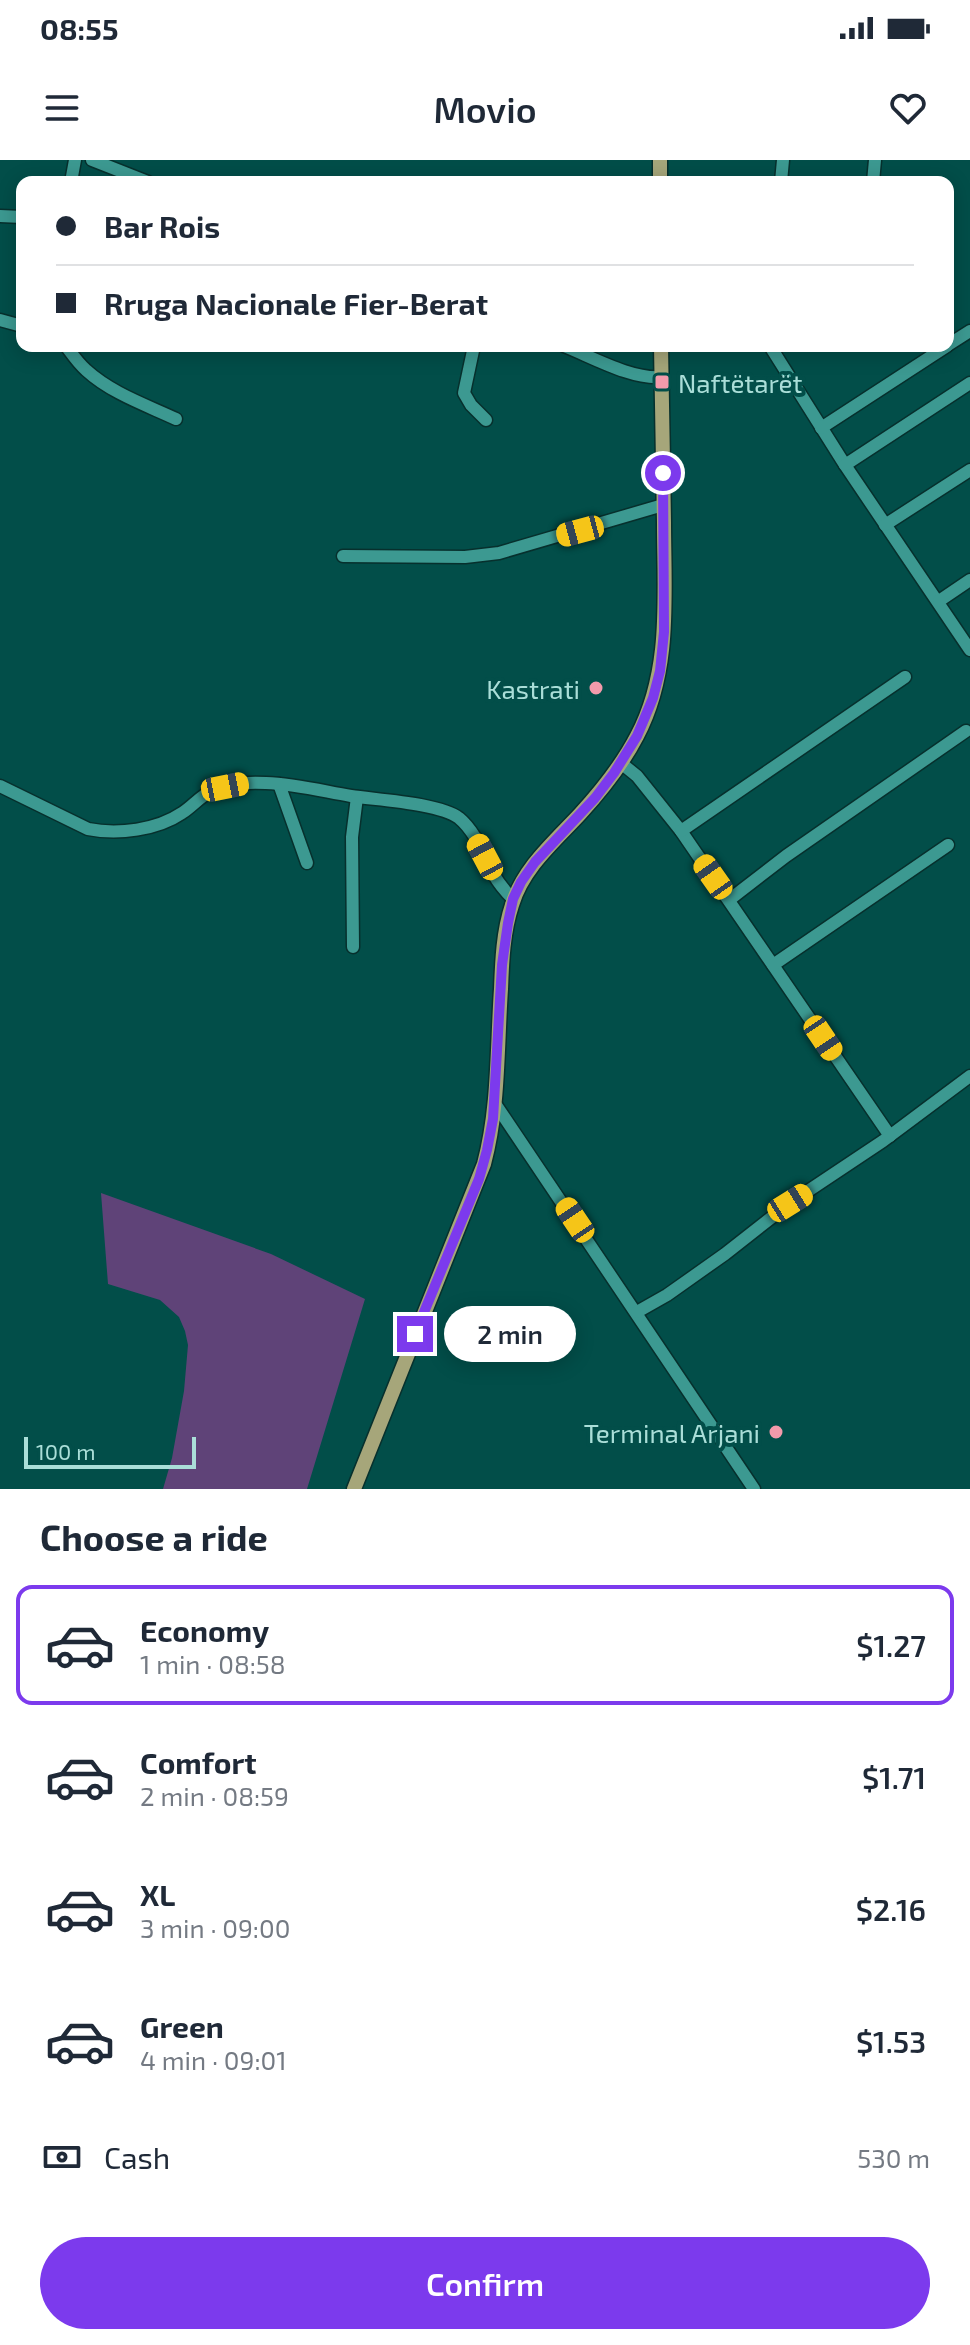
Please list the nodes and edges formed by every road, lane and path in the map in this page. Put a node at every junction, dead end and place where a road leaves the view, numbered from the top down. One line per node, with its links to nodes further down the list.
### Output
1 (92, 160): 2 (street)
2 (133, 176)
3 (71, 352): 11 (street)
4 (473, 352): 12 (street)
5 (579, 352): 9 (street)
6 (661, 352): 9 (main road)
7 (774, 352): 13 (street)
8 (938, 352): 13 (street)
9 (662, 377): 16 (main road)
10 (970, 383): 14 (street)
11 (176, 419)
12 (486, 420)
13 (821, 428): 14 (street)
14 (845, 465): 17 (street)
15 (970, 470): 17 (street)
16 (663, 505): 18 (street); 24 (main road)
17 (885, 525): 20 (street)
18 (343, 556)
19 (970, 580): 20 (street)
20 (939, 601): 21 (street)
21 (970, 650)
22 (905, 677): 28 (street)
23 (966, 731): 32 (street)
24 (621, 763): 28 (street); 31 (main road)
25 (279, 784): 26 (street); 27 (street); 30 (street)
26 (0, 786)
27 (357, 797): 31 (street); 33 (street)
28 (681, 831): 32 (street)
29 (948, 845): 34 (street)
30 (307, 863)
31 (513, 899): 36 (main road)
32 (729, 900): 34 (street)
33 (353, 947)
34 (773, 965): 37 (street)
35 (970, 1076): 37 (street)
36 (494, 1102): 38 (street); 39 (main road)
37 (890, 1136): 38 (street)
38 (637, 1312): 40 (street)
39 (354, 1489)
40 (754, 1489)

